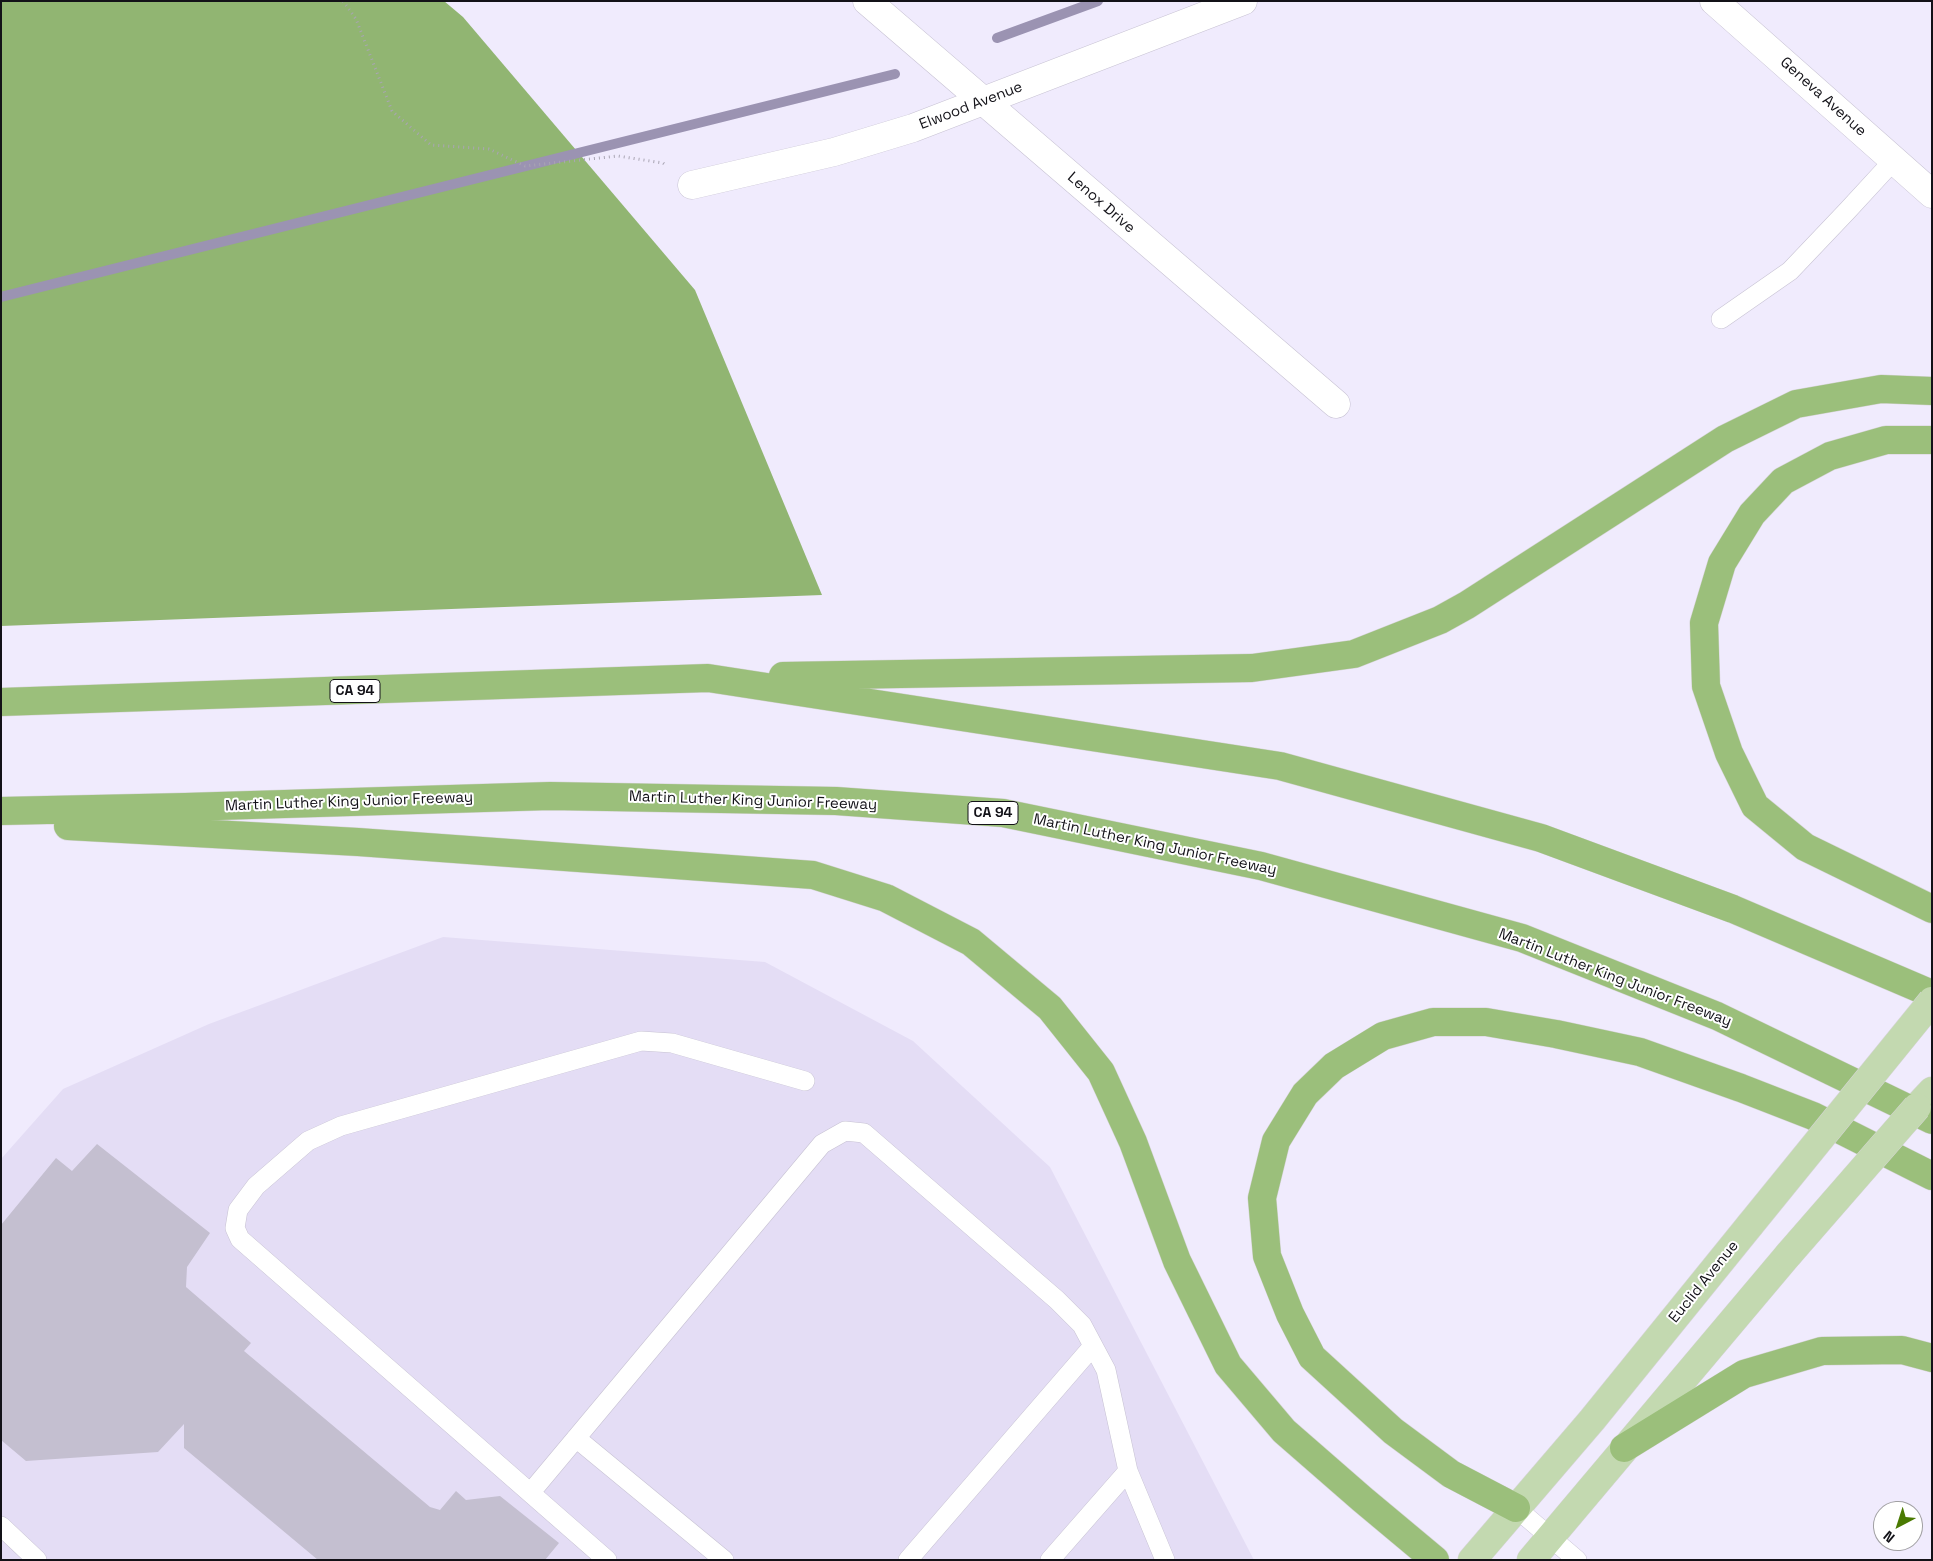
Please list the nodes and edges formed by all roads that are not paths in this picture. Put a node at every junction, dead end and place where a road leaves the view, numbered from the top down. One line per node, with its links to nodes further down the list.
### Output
1 (867, 1): 4 (street, Lenox Drive)
2 (1243, 1): 4 (street, Elwood Avenue)
3 (1714, 1): 5 (street, Geneva Avenue)
4 (983, 102): 6 (street, Elwood Avenue); 10 (street, Lenox Drive)
5 (1894, 160): 7 (street, Geneva Avenue); 8 (lane)
6 (692, 184)
7 (1932, 194)
8 (1721, 319)
9 (1932, 391): 12 (highway)
10 (1336, 404)
11 (1932, 440): 16 (highway)
12 (708, 678): 13 (highway, CA 94); 17 (highway, CA 94)
13 (1, 702)
14 (1, 810): 21 (highway, Martin Luther King Junior Freeway / CA 94)
15 (1, 821): 38 (highway)
16 (1932, 909)
17 (1932, 994)
18 (1932, 1001): 29 (main road, Euclid Avenue, bridge)
19 (805, 1081): 28 (lane)
20 (1932, 1091): 26 (main road, bridge)
21 (1932, 1120)
22 (1932, 1176): 29 (highway)
23 (1093, 1346): 25 (lane); 27 (lane); 35 (lane)
24 (1932, 1358): 26 (highway)
25 (576, 1438): 28 (lane); 34 (lane)
26 (1624, 1448): 31 (main road)
27 (1128, 1471): 36 (lane); 37 (lane)
28 (530, 1492): 33 (lane)
29 (1516, 1508): 31 (lane); 39 (main road, Euclid Avenue)
30 (1, 1526): 32 (lane)
31 (1550, 1536): 40 (main road); 41 (lane)
32 (37, 1560)
33 (607, 1560)
34 (724, 1560)
35 (908, 1560)
36 (1050, 1560)
37 (1165, 1560)
38 (1435, 1560)
39 (1472, 1560)
40 (1531, 1560)
41 (1577, 1560)

